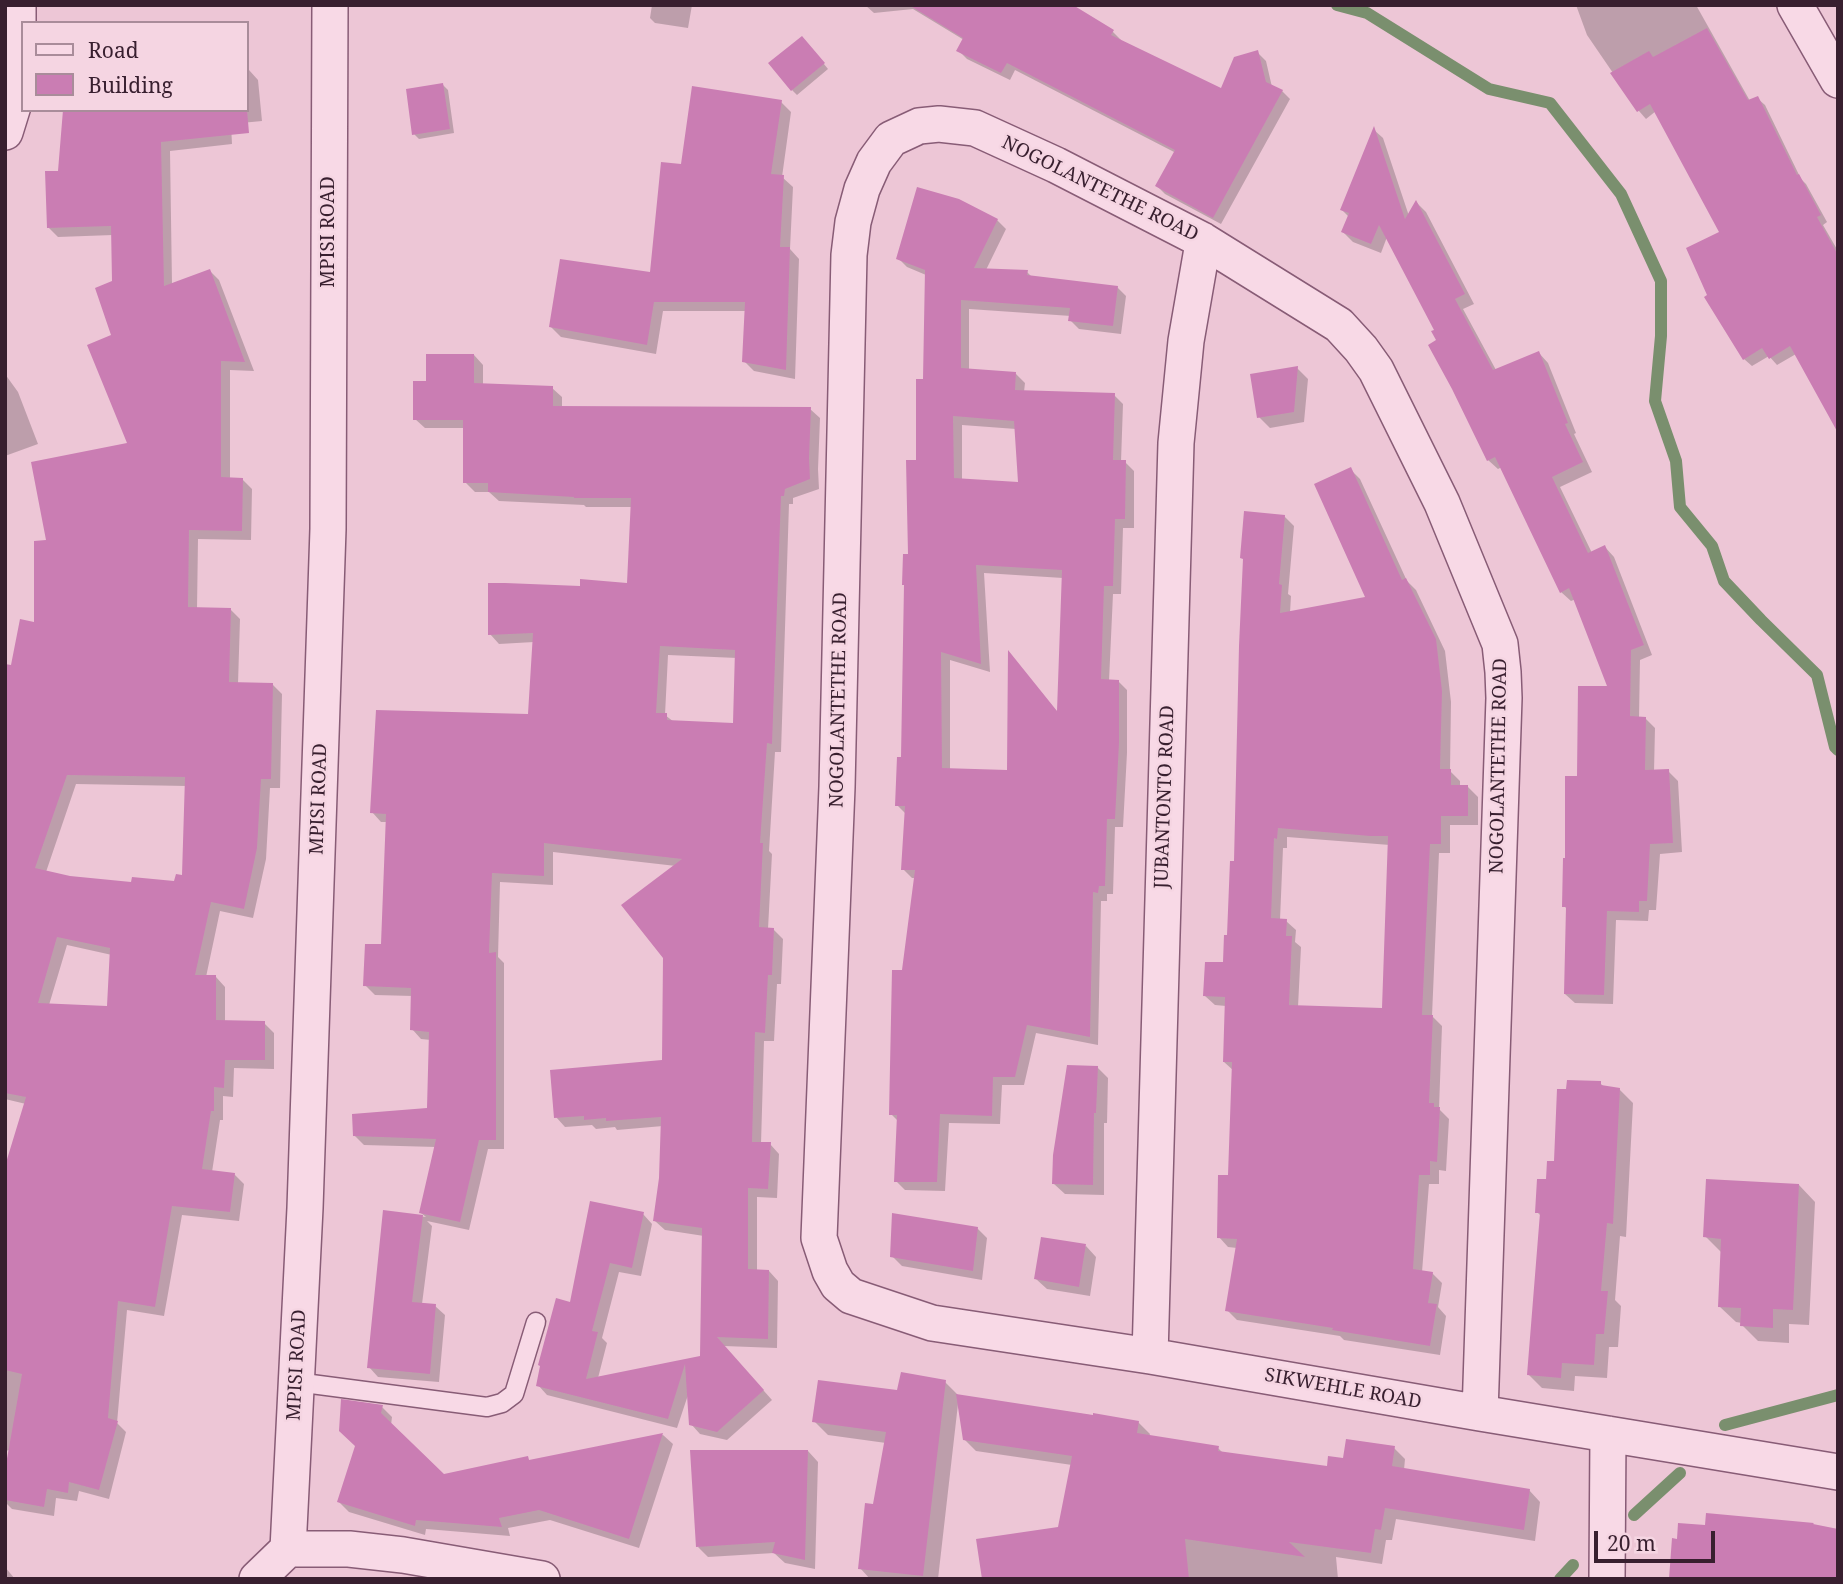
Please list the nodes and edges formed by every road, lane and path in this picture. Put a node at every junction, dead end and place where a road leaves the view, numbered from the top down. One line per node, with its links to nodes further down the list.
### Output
1 (18, 5): 5 (street)
2 (330, 5): 10 (street, MPISI ROAD)
3 (1796, 5): 4 (street)
4 (1838, 80)
5 (5, 132)
6 (1202, 240): 7 (street, NOGOLANTETHE ROAD); 9 (street, JUBANTONTO ROAD); 11 (street, NOGOLANTETHE ROAD)
7 (851, 1296): 9 (street, SIKWEHLE ROAD)
8 (536, 1322): 10 (lane)
9 (1150, 1356): 11 (street, SIKWEHLE ROAD)
10 (296, 1382): 14 (street, MPISI ROAD)
11 (1480, 1413): 12 (street, SIKWEHLE ROAD)
12 (1608, 1434): 13 (street, SIKWEHLE ROAD); 17 (street)
13 (1838, 1472)
14 (288, 1549): 15 (street); 16 (street)
15 (257, 1579)
16 (542, 1579)
17 (1607, 1579)

